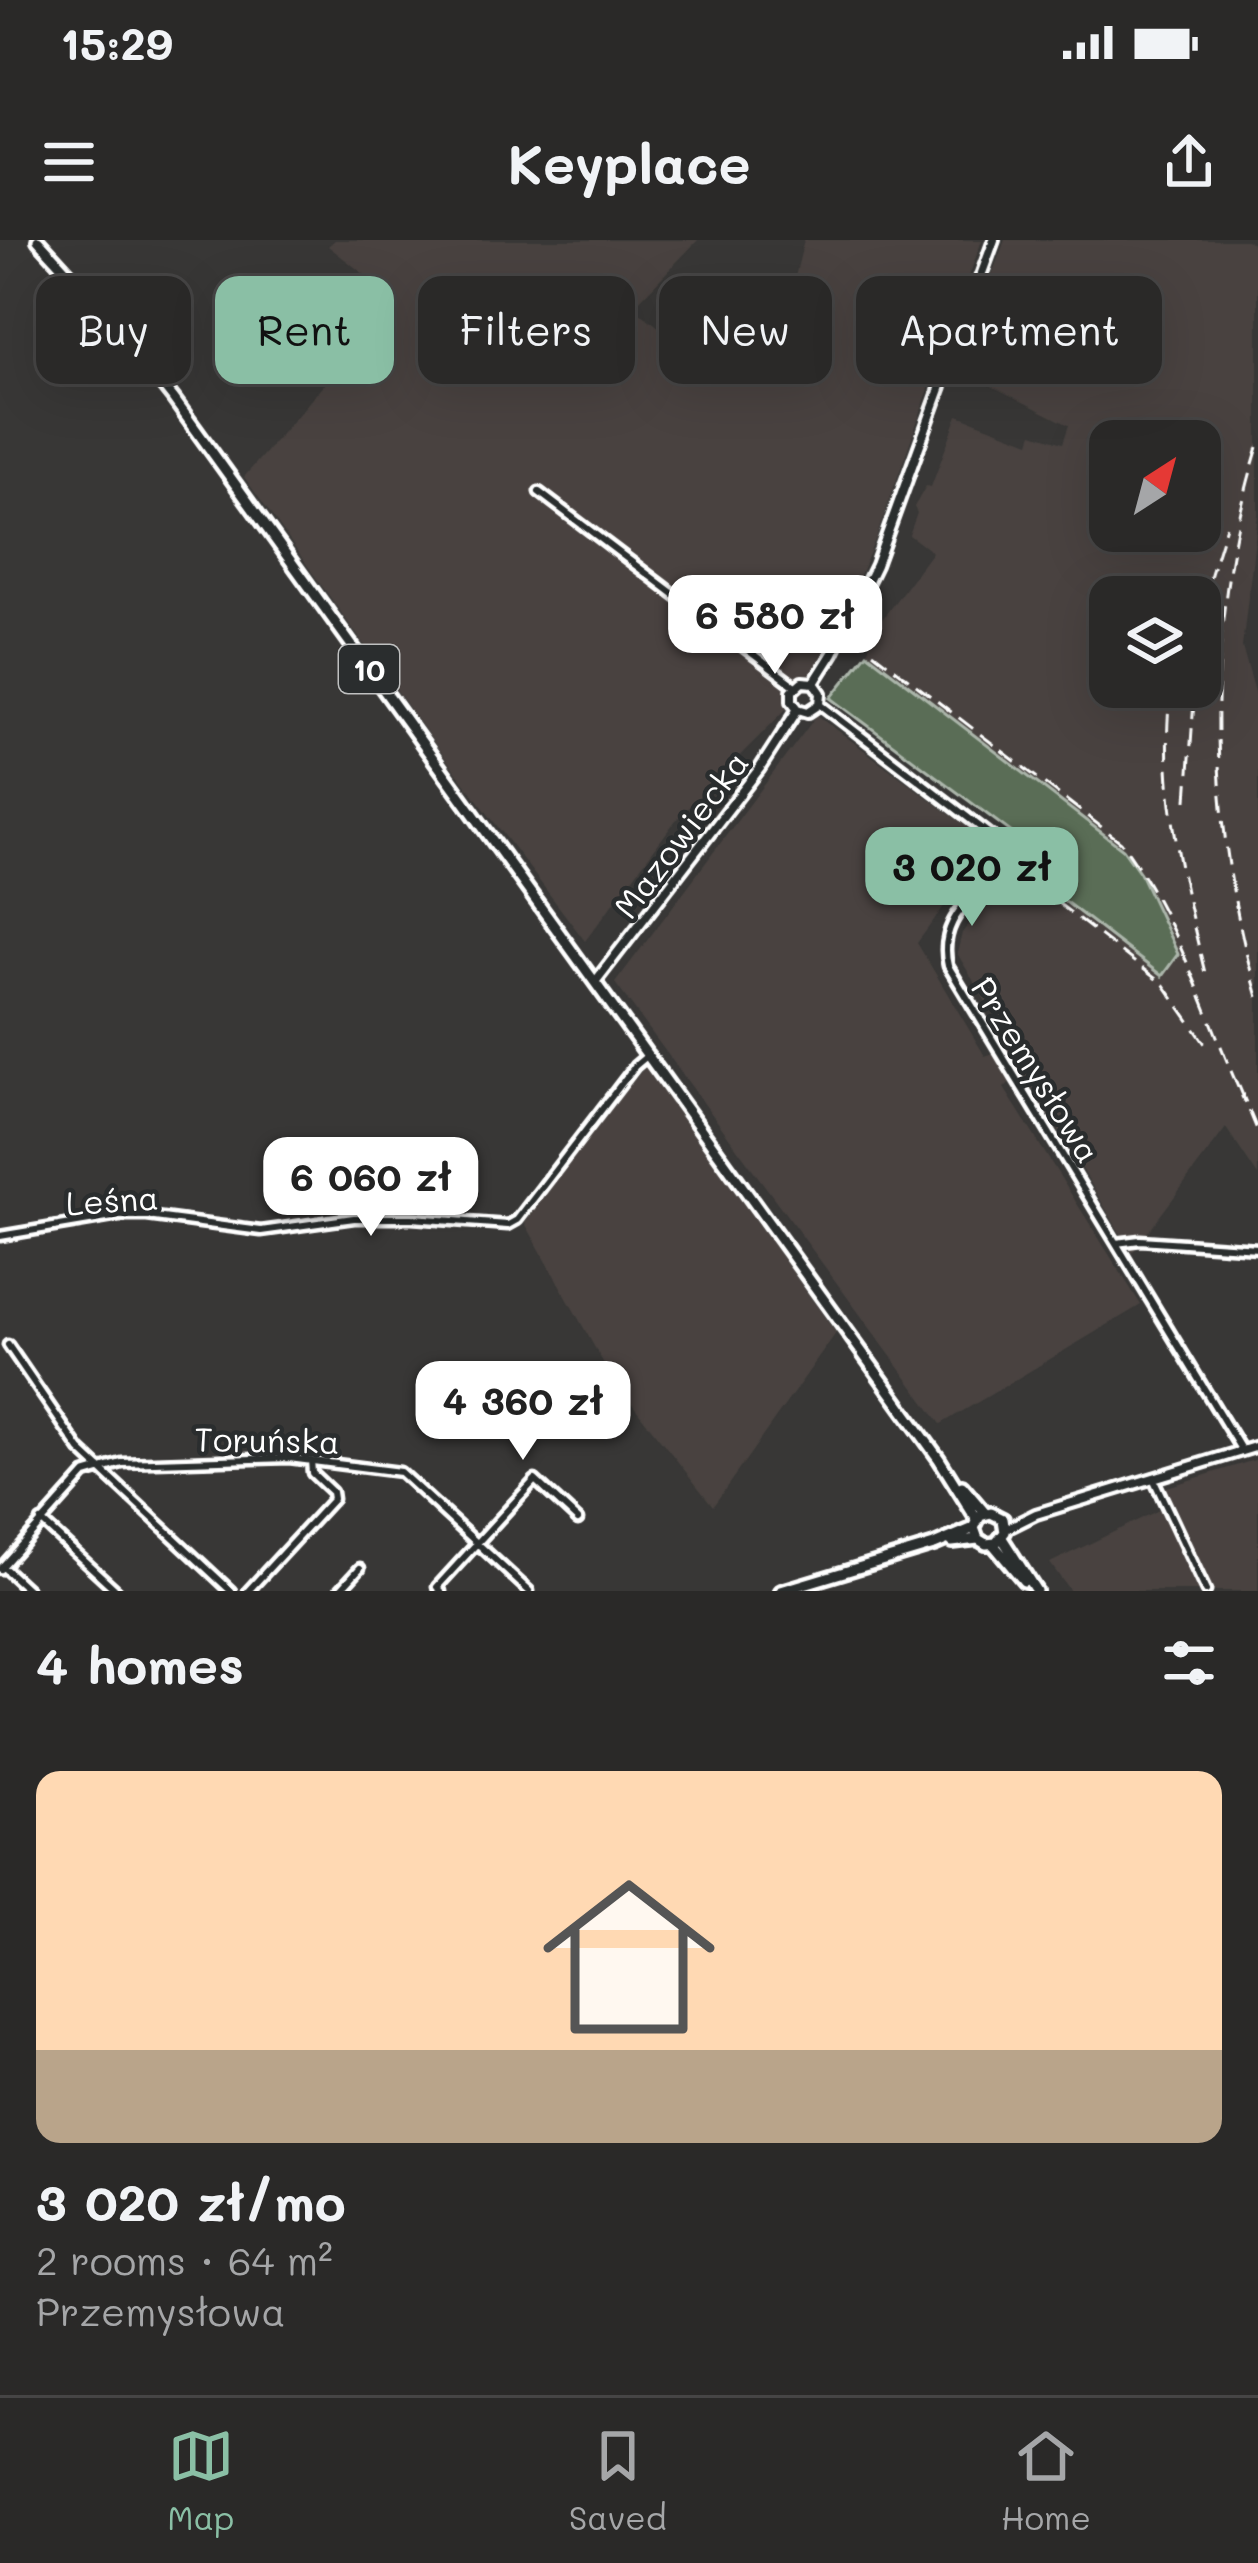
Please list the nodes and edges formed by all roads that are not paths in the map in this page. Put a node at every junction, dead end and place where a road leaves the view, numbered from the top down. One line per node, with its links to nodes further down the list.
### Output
1 (38, 240): 8 (main road, 10)
2 (994, 240): 4 (street)
3 (538, 492): 5 (street)
4 (814, 683): 5 (street); 6 (street)
5 (795, 686): 7 (street)
6 (820, 704): 7 (street); 11 (street, Przemysłowa)
7 (797, 709): 8 (street, Mazowiecka)
8 (595, 982): 9 (main road, 10)
9 (648, 1055): 10 (street, Leśna); 21 (main road, 10)
10 (0, 1236)
11 (1116, 1243): 12 (street); 15 (street, Przemysłowa)
12 (1258, 1248)
13 (8, 1345): 17 (street)
14 (1258, 1446): 15 (street)
15 (1242, 1451): 18 (street)
16 (311, 1460): 17 (street, Toruńska); 23 (street, Toruńska); 30 (street)
17 (98, 1468): 20 (street); 29 (street)
18 (1153, 1478): 22 (street); 35 (street)
19 (578, 1520): 23 (street)
20 (41, 1521): 24 (street); 28 (street)
21 (978, 1525): 22 (main road); 22 (main road); 33 (main road)
22 (1001, 1532): 34 (main road)
23 (478, 1542): 26 (street); 32 (street, Toruńska)
24 (1, 1567): 27 (street)
25 (360, 1568): 31 (street)
26 (437, 1590)
27 (29, 1591)
28 (117, 1591)
29 (231, 1591)
30 (248, 1591)
31 (339, 1591)
32 (529, 1591)
33 (781, 1591)
34 (1034, 1591)
35 (1207, 1591)

